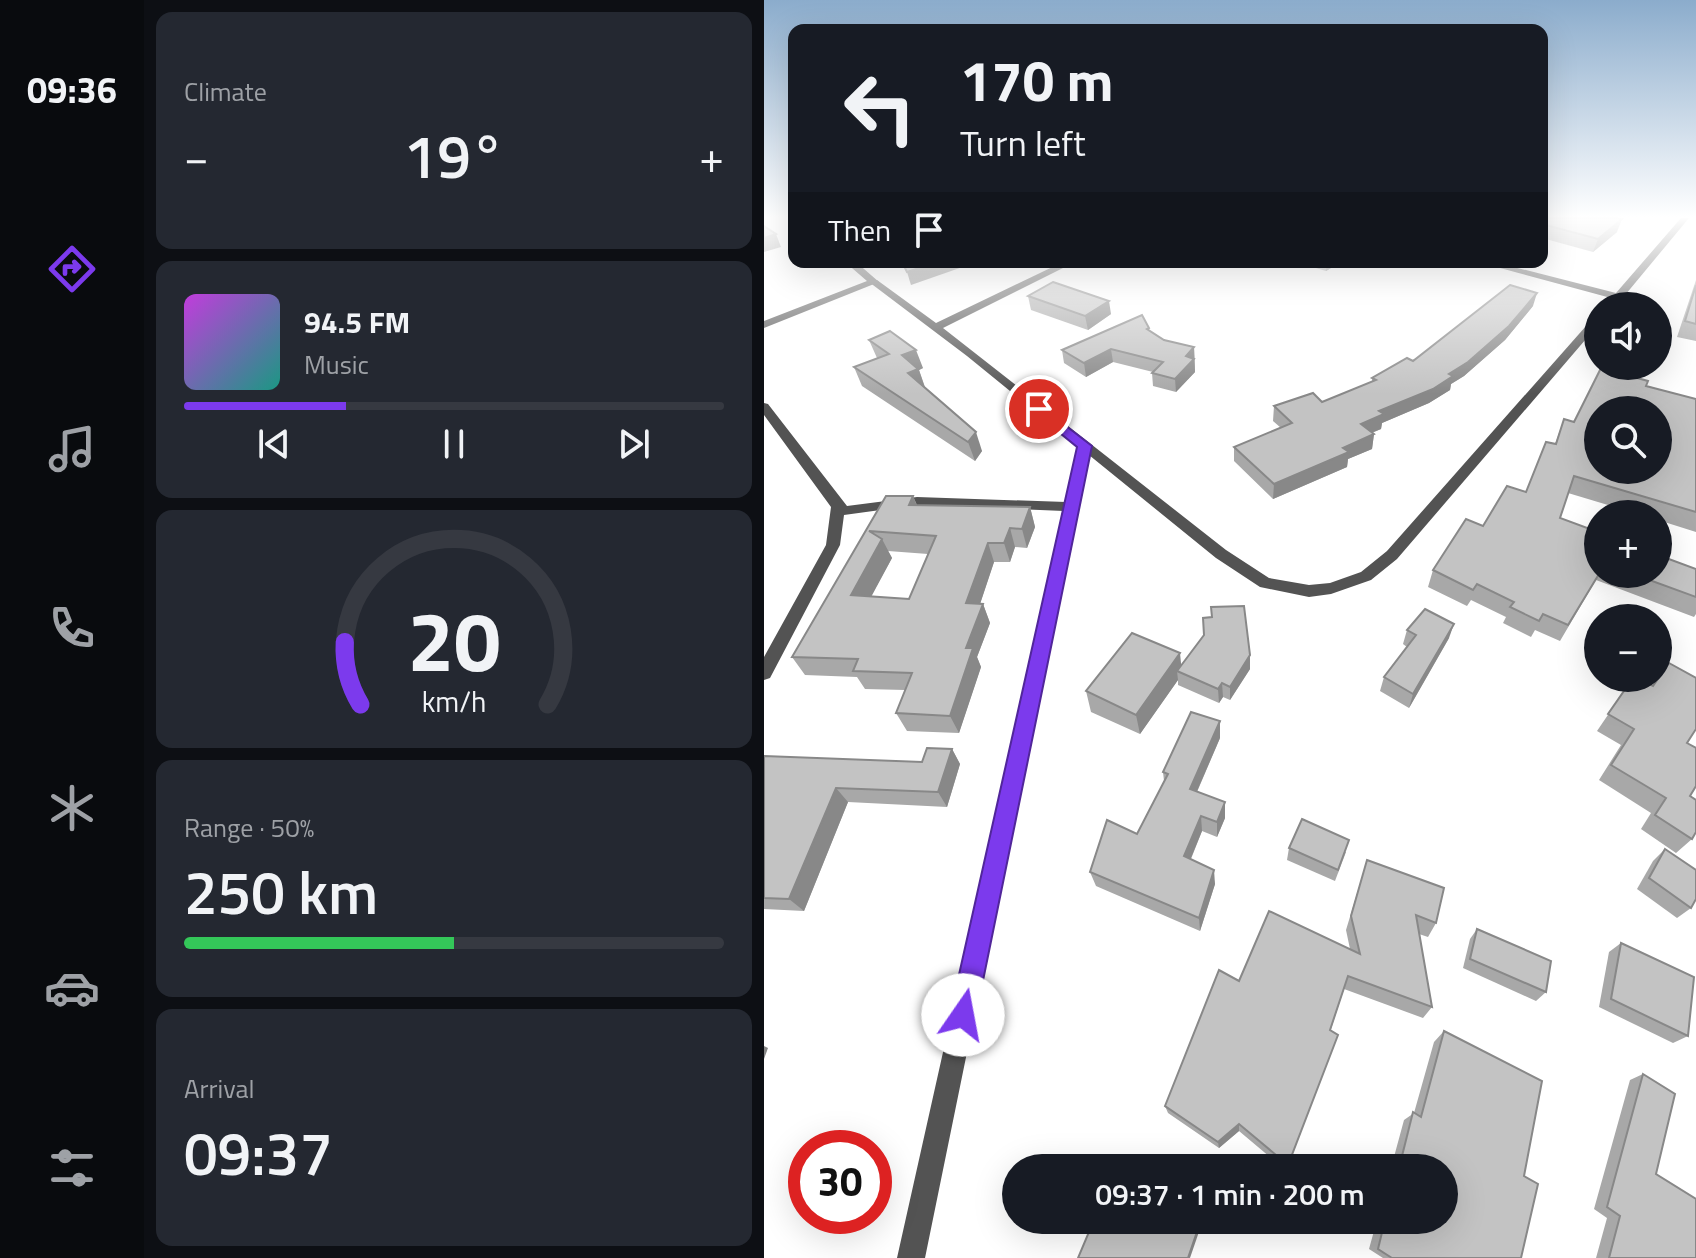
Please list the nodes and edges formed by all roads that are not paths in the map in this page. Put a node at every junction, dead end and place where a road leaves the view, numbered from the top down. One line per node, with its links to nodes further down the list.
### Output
1 (868, 277): 5 (street)
2 (1040, 277): 9 (street)
3 (1540, 277): 6 (street)
4 (1635, 277): 7 (street)
5 (874, 282): 8 (street); 9 (street)
6 (1599, 292)
7 (1622, 292)
8 (764, 325)
9 (936, 327): 12 (street)
10 (1584, 335): 12 (street)
11 (764, 407): 13 (street)
12 (1085, 446): 14 (street)
13 (838, 507): 14 (street); 15 (street)
14 (1071, 507): 16 (street)
15 (764, 673)
16 (911, 1258)

